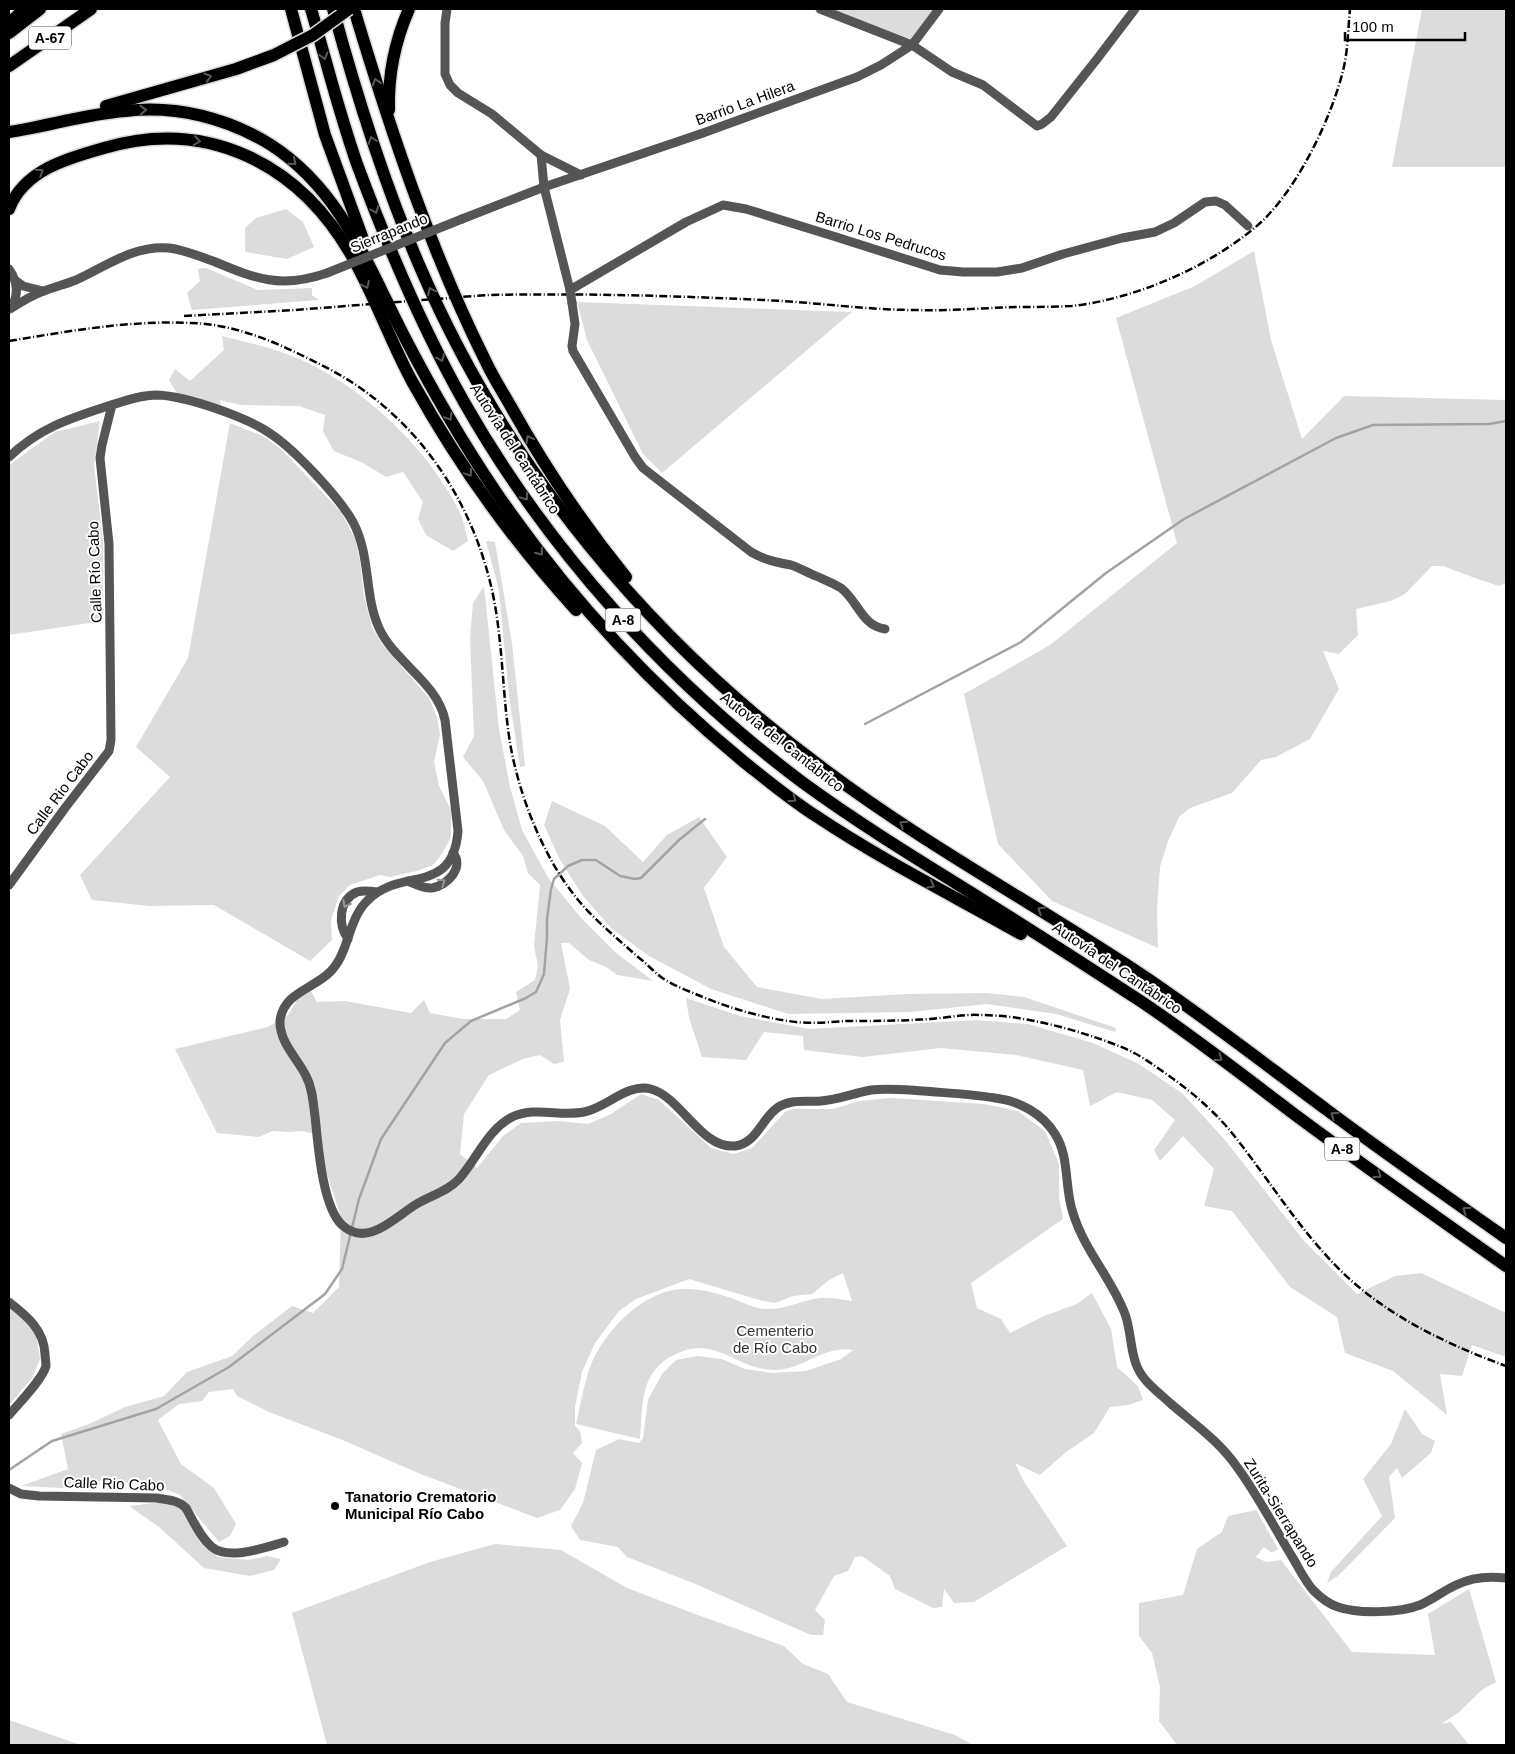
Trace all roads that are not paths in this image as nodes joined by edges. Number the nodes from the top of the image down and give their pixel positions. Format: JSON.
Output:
{"nodes":[{"id":1,"x":25,"y":9,"type":"edge"},
{"id":2,"x":40,"y":9,"type":"edge"},
{"id":3,"x":91,"y":9,"type":"edge"},
{"id":4,"x":291,"y":9,"type":"edge"},
{"id":5,"x":311,"y":9,"type":"edge"},
{"id":6,"x":333,"y":9,"type":"edge"},
{"id":7,"x":349,"y":9,"type":"edge"},
{"id":8,"x":354,"y":9,"type":"edge"},
{"id":9,"x":409,"y":9,"type":"edge"},
{"id":10,"x":447,"y":9,"type":"edge"},
{"id":11,"x":820,"y":9,"type":"edge"},
{"id":12,"x":939,"y":9,"type":"edge"},
{"id":13,"x":1134,"y":9,"type":"edge"},
{"id":14,"x":9,"y":23,"type":"edge"},
{"id":15,"x":9,"y":33,"type":"edge"},
{"id":16,"x":912,"y":45,"type":"junction"},
{"id":17,"x":9,"y":66,"type":"edge"},
{"id":18,"x":9,"y":131,"type":"edge"},
{"id":19,"x":399,"y":151,"type":"junction"},
{"id":20,"x":541,"y":155,"type":"junction"},
{"id":21,"x":581,"y":175,"type":"junction"},
{"id":22,"x":544,"y":188,"type":"junction"},
{"id":23,"x":9,"y":208,"type":"edge"},
{"id":24,"x":462,"y":218,"type":"joint"},
{"id":25,"x":1248,"y":226,"type":"dead end"},
{"id":26,"x":9,"y":269,"type":"edge"},
{"id":27,"x":16,"y":281,"type":"junction"},
{"id":28,"x":570,"y":290,"type":"junction"},
{"id":29,"x":43,"y":291,"type":"junction"},
{"id":30,"x":386,"y":297,"type":"junction"},
{"id":31,"x":9,"y":309,"type":"edge"},
{"id":32,"x":112,"y":405,"type":"junction"},
{"id":33,"x":9,"y":457,"type":"edge"},
{"id":34,"x":885,"y":630,"type":"dead end"},
{"id":35,"x":773,"y":730,"type":"junction"},
{"id":36,"x":111,"y":740,"type":"joint"},
{"id":37,"x":774,"y":786,"type":"junction"},
{"id":38,"x":9,"y":885,"type":"edge"},
{"id":39,"x":377,"y":892,"type":"junction"},
{"id":40,"x":348,"y":939,"type":"junction"},
{"id":41,"x":1180,"y":1029,"type":"junction"},
{"id":42,"x":1506,"y":1238,"type":"edge"},
{"id":43,"x":1506,"y":1266,"type":"edge"},
{"id":44,"x":9,"y":1302,"type":"edge"},
{"id":45,"x":9,"y":1415,"type":"edge"},
{"id":46,"x":9,"y":1488,"type":"edge"},
{"id":47,"x":284,"y":1542,"type":"dead end"},
{"id":48,"x":1506,"y":1578,"type":"edge"}],
"edges":[{"from":1,"to":14,"type":"highway"},
{"from":2,"to":15,"type":"highway","number":"A-67"},
{"from":3,"to":17,"type":"highway","number":"A-67"},
{"from":4,"to":30,"type":"highway"},
{"from":5,"to":41,"type":"highway","name":"Autovía del Cantábrico","number":"A-8","one_way":true},
{"from":35,"to":6,"type":"highway","name":"Autovía del Cantábrico","number":"A-8","one_way":true},
{"from":18,"to":7,"type":"highway","one_way":true,"bridge":true},
{"from":19,"to":8,"type":"highway","one_way":true},
{"from":9,"to":19,"type":"highway"},
{"from":10,"to":20,"type":"street"},
{"from":11,"to":16,"type":"street"},
{"from":12,"to":16,"type":"street","name":"Barrio La Hilera"},
{"from":13,"to":16,"type":"street"},
{"from":16,"to":21,"type":"street","name":"Barrio La Hilera"},
{"from":18,"to":30,"type":"highway","one_way":true},
{"from":35,"to":19,"type":"highway","one_way":true},
{"from":20,"to":21,"type":"street"},
{"from":20,"to":22,"type":"street"},
{"from":21,"to":22,"type":"street","name":"Barrio La Hilera"},
{"from":22,"to":24,"type":"street","name":"Barrio La Hilera"},
{"from":22,"to":28,"type":"street"},
{"from":23,"to":37,"type":"highway","one_way":true},
{"from":24,"to":29,"type":"street","name":"Sierrapando","bridge":true},
{"from":25,"to":28,"type":"street","name":"Barrio Los Pedrucos"},
{"from":26,"to":27,"type":"street"},
{"from":27,"to":29,"type":"street"},
{"from":27,"to":31,"type":"street"},
{"from":28,"to":34,"type":"street","bridge":true},
{"from":29,"to":31,"type":"street","name":"Sierrapando"},
{"from":30,"to":37,"type":"highway","one_way":true},
{"from":32,"to":33,"type":"street"},
{"from":32,"to":36,"type":"street","name":"Calle Río Cabo"},
{"from":32,"to":39,"type":"street","name":"Zurita-Sierrapando"},
{"from":42,"to":35,"type":"highway","name":"Autovía del Cantábrico","number":"A-8","one_way":true},
{"from":36,"to":38,"type":"street","name":"Calle Rio Cabo"},
{"from":37,"to":41,"type":"highway","one_way":true},
{"from":39,"to":40,"type":"street","name":"Zurita-Sierrapando"},
{"from":39,"to":40,"type":"street","one_way":true},
{"from":40,"to":48,"type":"street","name":"Zurita-Sierrapando"},
{"from":41,"to":43,"type":"highway","name":"Autovía del Cantábrico","number":"A-8","one_way":true},
{"from":44,"to":45,"type":"street"},
{"from":46,"to":47,"type":"street","name":"Calle Rio Cabo"}]}
